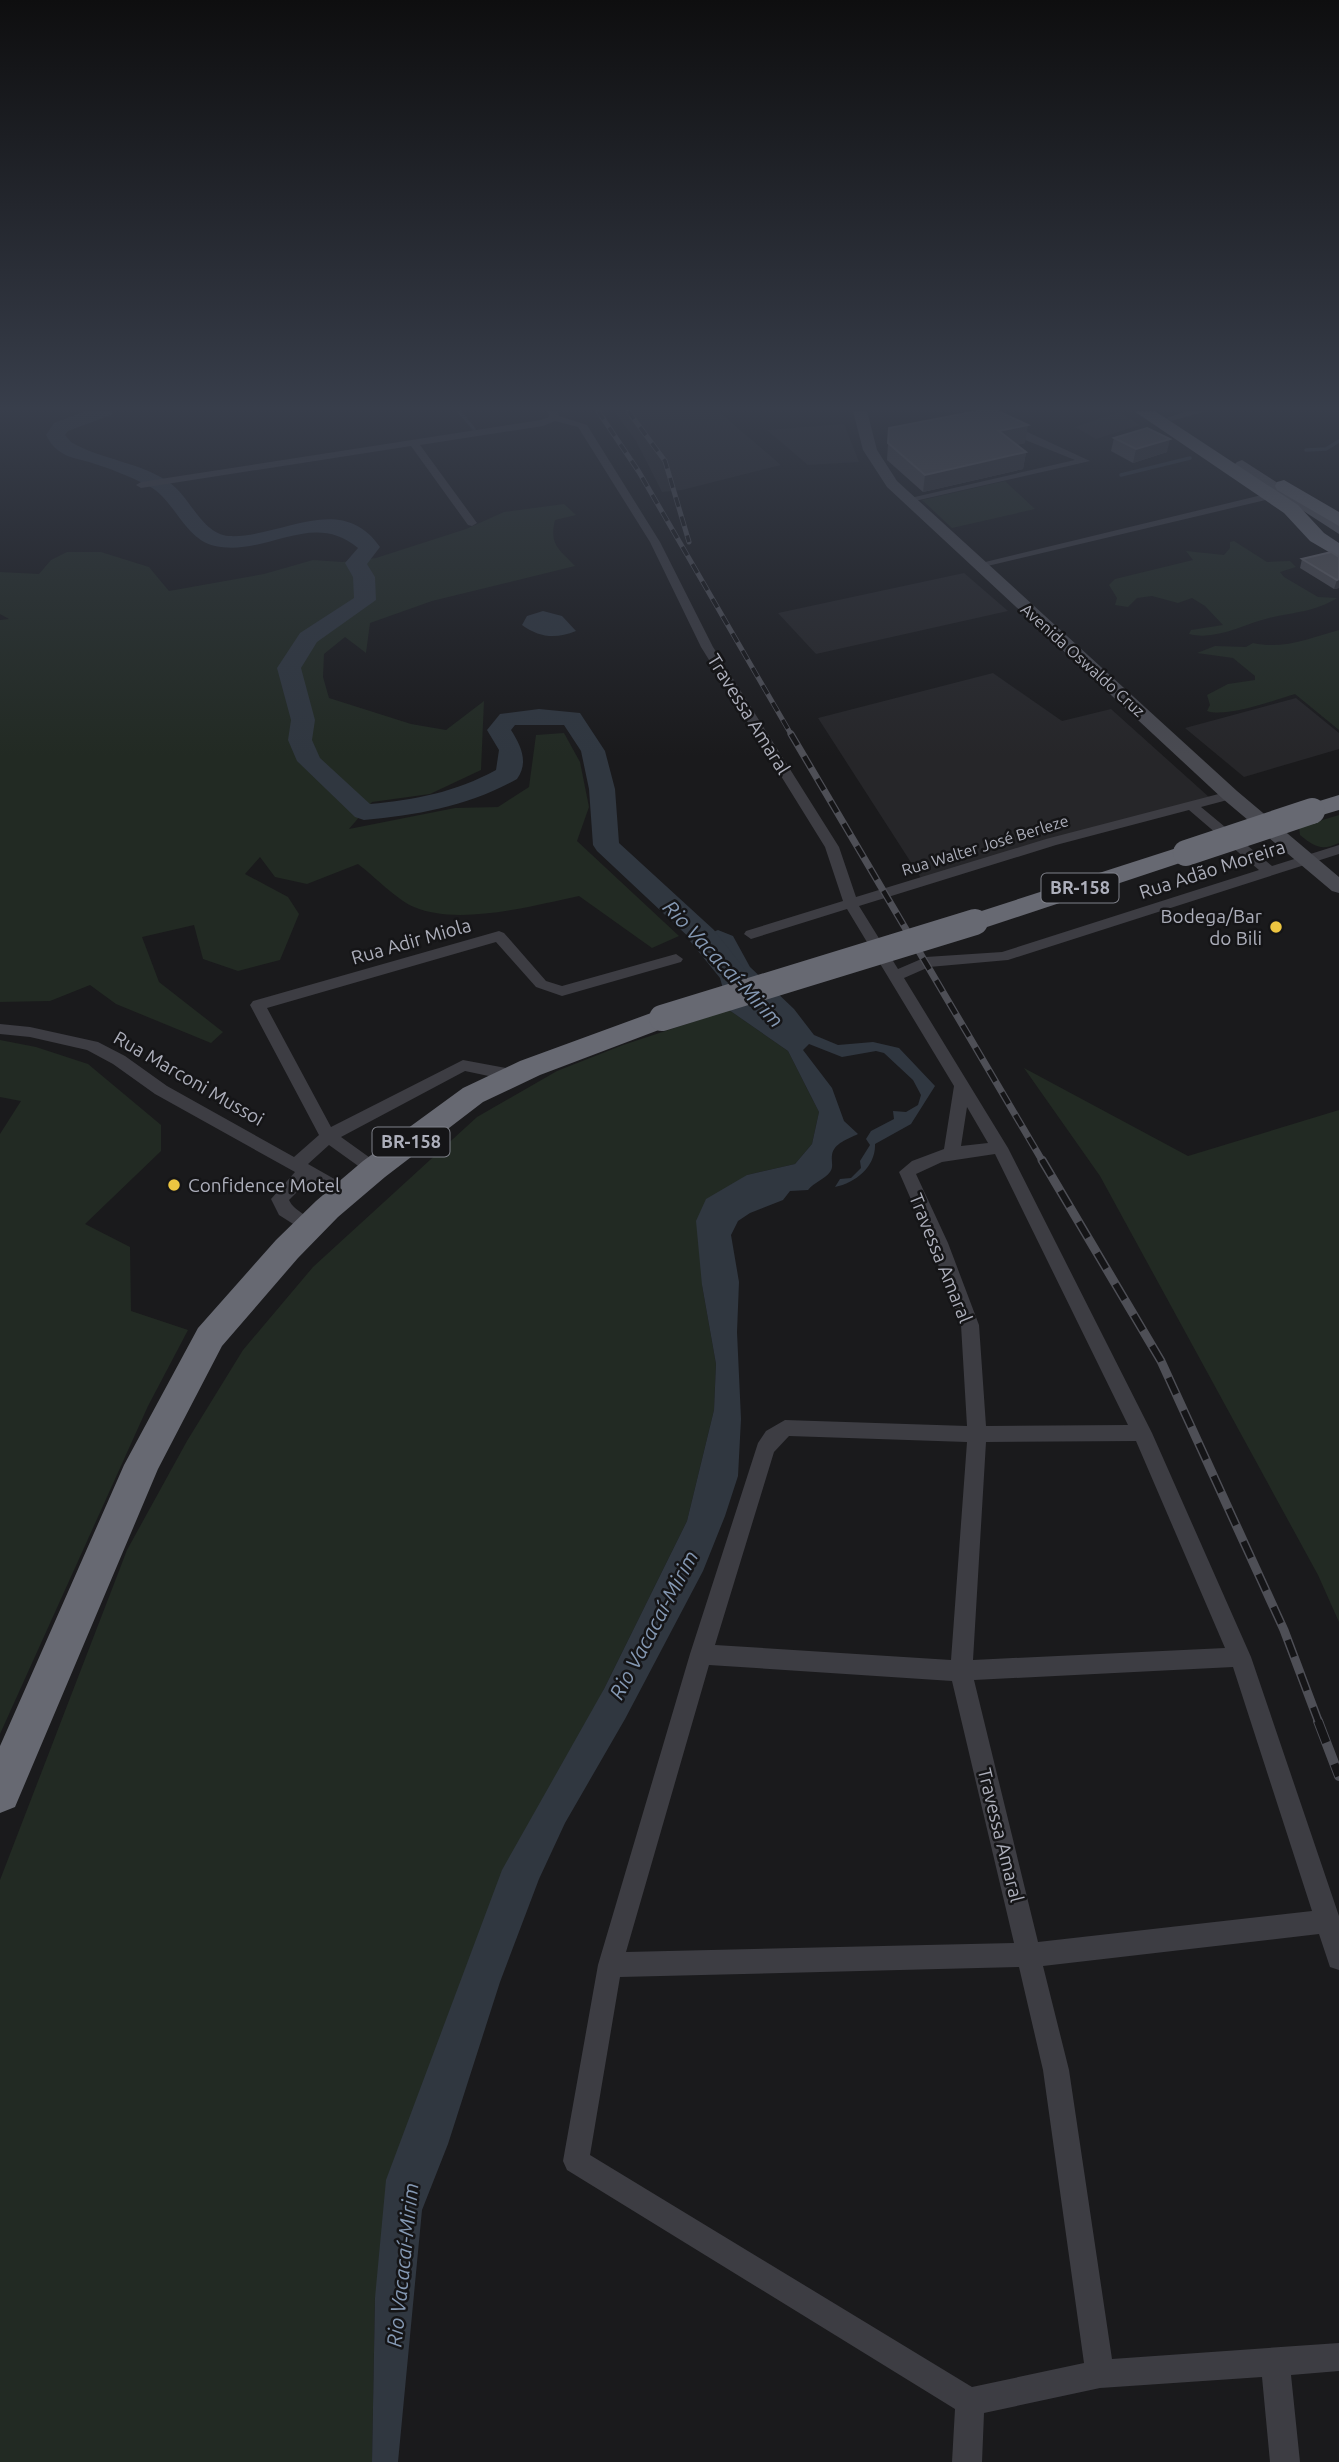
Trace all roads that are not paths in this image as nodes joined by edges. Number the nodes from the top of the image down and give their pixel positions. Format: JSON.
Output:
{"nodes":[{"id":1,"x":645,"y":526,"type":"edge"},
{"id":2,"x":937,"y":526,"type":"edge"},
{"id":3,"x":1144,"y":526,"type":"edge"},
{"id":4,"x":1306,"y":526,"type":"edge"},
{"id":5,"x":1315,"y":526,"type":"edge"},
{"id":6,"x":1339,"y":542,"type":"edge"},
{"id":7,"x":1339,"y":552,"type":"edge"},
{"id":8,"x":979,"y":565,"type":"junction"},
{"id":9,"x":1230,"y":794,"type":"junction"},
{"id":10,"x":1339,"y":802,"type":"edge"},
{"id":11,"x":1191,"y":805,"type":"junction"},
{"id":12,"x":1339,"y":849,"type":"edge"},
{"id":13,"x":1307,"y":859,"type":"junction"},
{"id":14,"x":1269,"y":871,"type":"junction"},
{"id":15,"x":1339,"y":887,"type":"edge"},
{"id":16,"x":851,"y":904,"type":"junction"},
{"id":17,"x":751,"y":934,"type":"dead end"},
{"id":18,"x":676,"y":959,"type":"dead end"},
{"id":19,"x":895,"y":976,"type":"junction"},
{"id":20,"x":0,"y":1029,"type":"edge"},
{"id":21,"x":512,"y":1075,"type":"junction"},
{"id":22,"x":962,"y":1086,"type":"junction"},
{"id":23,"x":328,"y":1136,"type":"junction"},
{"id":24,"x":1000,"y":1148,"type":"junction"},
{"id":25,"x":952,"y":1152,"type":"junction"},
{"id":26,"x":302,"y":1167,"type":"junction"},
{"id":27,"x":374,"y":1169,"type":"junction"},
{"id":28,"x":346,"y":1193,"type":"junction"},
{"id":29,"x":309,"y":1227,"type":"junction"},
{"id":30,"x":1142,"y":1433,"type":"junction"},
{"id":31,"x":977,"y":1434,"type":"junction"},
{"id":32,"x":701,"y":1654,"type":"junction"},
{"id":33,"x":1240,"y":1657,"type":"junction"},
{"id":34,"x":961,"y":1671,"type":"junction"},
{"id":35,"x":0,"y":1793,"type":"edge"},
{"id":36,"x":1329,"y":1921,"type":"junction"},
{"id":37,"x":1030,"y":1955,"type":"junction"},
{"id":38,"x":1339,"y":1958,"type":"edge"},
{"id":39,"x":610,"y":1965,"type":"junction"},
{"id":40,"x":1339,"y":2357,"type":"edge"},
{"id":41,"x":1275,"y":2361,"type":"junction"},
{"id":42,"x":1100,"y":2374,"type":"junction"},
{"id":43,"x":970,"y":2402,"type":"junction"},
{"id":44,"x":967,"y":2462,"type":"edge"},
{"id":45,"x":1285,"y":2462,"type":"edge"}],
"edges":[{"from":1,"to":16,"type":"street","name":"Travessa Amaral"},
{"from":2,"to":8,"type":"street","name":"Avenida Oswaldo Cruz"},
{"from":3,"to":8,"type":"street"},
{"from":4,"to":7,"type":"highway"},
{"from":5,"to":6,"type":"main road"},
{"from":8,"to":9,"type":"street","name":"Avenida Oswaldo Cruz"},
{"from":9,"to":11,"type":"street","name":"Rua Walter José Berleze"},
{"from":9,"to":13,"type":"street","name":"Avenida Oswaldo Cruz"},
{"from":10,"to":21,"type":"highway","number":"BR-158","bridge":true},
{"from":11,"to":14,"type":"street"},
{"from":11,"to":16,"type":"street","name":"Rua Walter José Berleze"},
{"from":12,"to":13,"type":"street","name":"Rua Adão Moreira"},
{"from":13,"to":14,"type":"street","name":"Rua Adão Moreira"},
{"from":13,"to":15,"type":"street","name":"Avenida Oswaldo Cruz"},
{"from":14,"to":19,"type":"street","name":"Rua Adão Moreira"},
{"from":16,"to":17,"type":"street","name":"Rua Walter José Berleze"},
{"from":16,"to":19,"type":"street","name":"Travessa Amaral"},
{"from":18,"to":23,"type":"street","name":"Rua Adir Miola"},
{"from":19,"to":22,"type":"street","name":"Travessa Amaral"},
{"from":20,"to":26,"type":"street","name":"Rua Marconi Mussoi"},
{"from":21,"to":23,"type":"street"},
{"from":21,"to":27,"type":"highway","number":"BR-158"},
{"from":22,"to":24,"type":"street","name":"Travessa Amaral"},
{"from":22,"to":25,"type":"street"},
{"from":23,"to":26,"type":"street"},
{"from":23,"to":27,"type":"street"},
{"from":24,"to":25,"type":"street","name":"Travessa Amaral"},
{"from":24,"to":30,"type":"street"},
{"from":25,"to":31,"type":"street","name":"Travessa Amaral"},
{"from":26,"to":28,"type":"street","name":"Rua Marconi Mussoi"},
{"from":26,"to":29,"type":"street"},
{"from":27,"to":28,"type":"highway","number":"BR-158"},
{"from":28,"to":29,"type":"highway","number":"BR-158"},
{"from":29,"to":35,"type":"highway","number":"BR-158"},
{"from":30,"to":31,"type":"street"},
{"from":30,"to":33,"type":"street"},
{"from":31,"to":32,"type":"street"},
{"from":31,"to":34,"type":"street","name":"Travessa Amaral"},
{"from":32,"to":34,"type":"street"},
{"from":32,"to":39,"type":"street"},
{"from":33,"to":34,"type":"street"},
{"from":33,"to":36,"type":"street"},
{"from":34,"to":37,"type":"street","name":"Travessa Amaral"},
{"from":36,"to":37,"type":"street"},
{"from":36,"to":38,"type":"street"},
{"from":37,"to":39,"type":"street"},
{"from":37,"to":42,"type":"street","name":"Travessa Amaral"},
{"from":39,"to":43,"type":"street"},
{"from":40,"to":41,"type":"street"},
{"from":41,"to":42,"type":"street"},
{"from":41,"to":45,"type":"street"},
{"from":42,"to":43,"type":"street"},
{"from":43,"to":44,"type":"street"}]}
